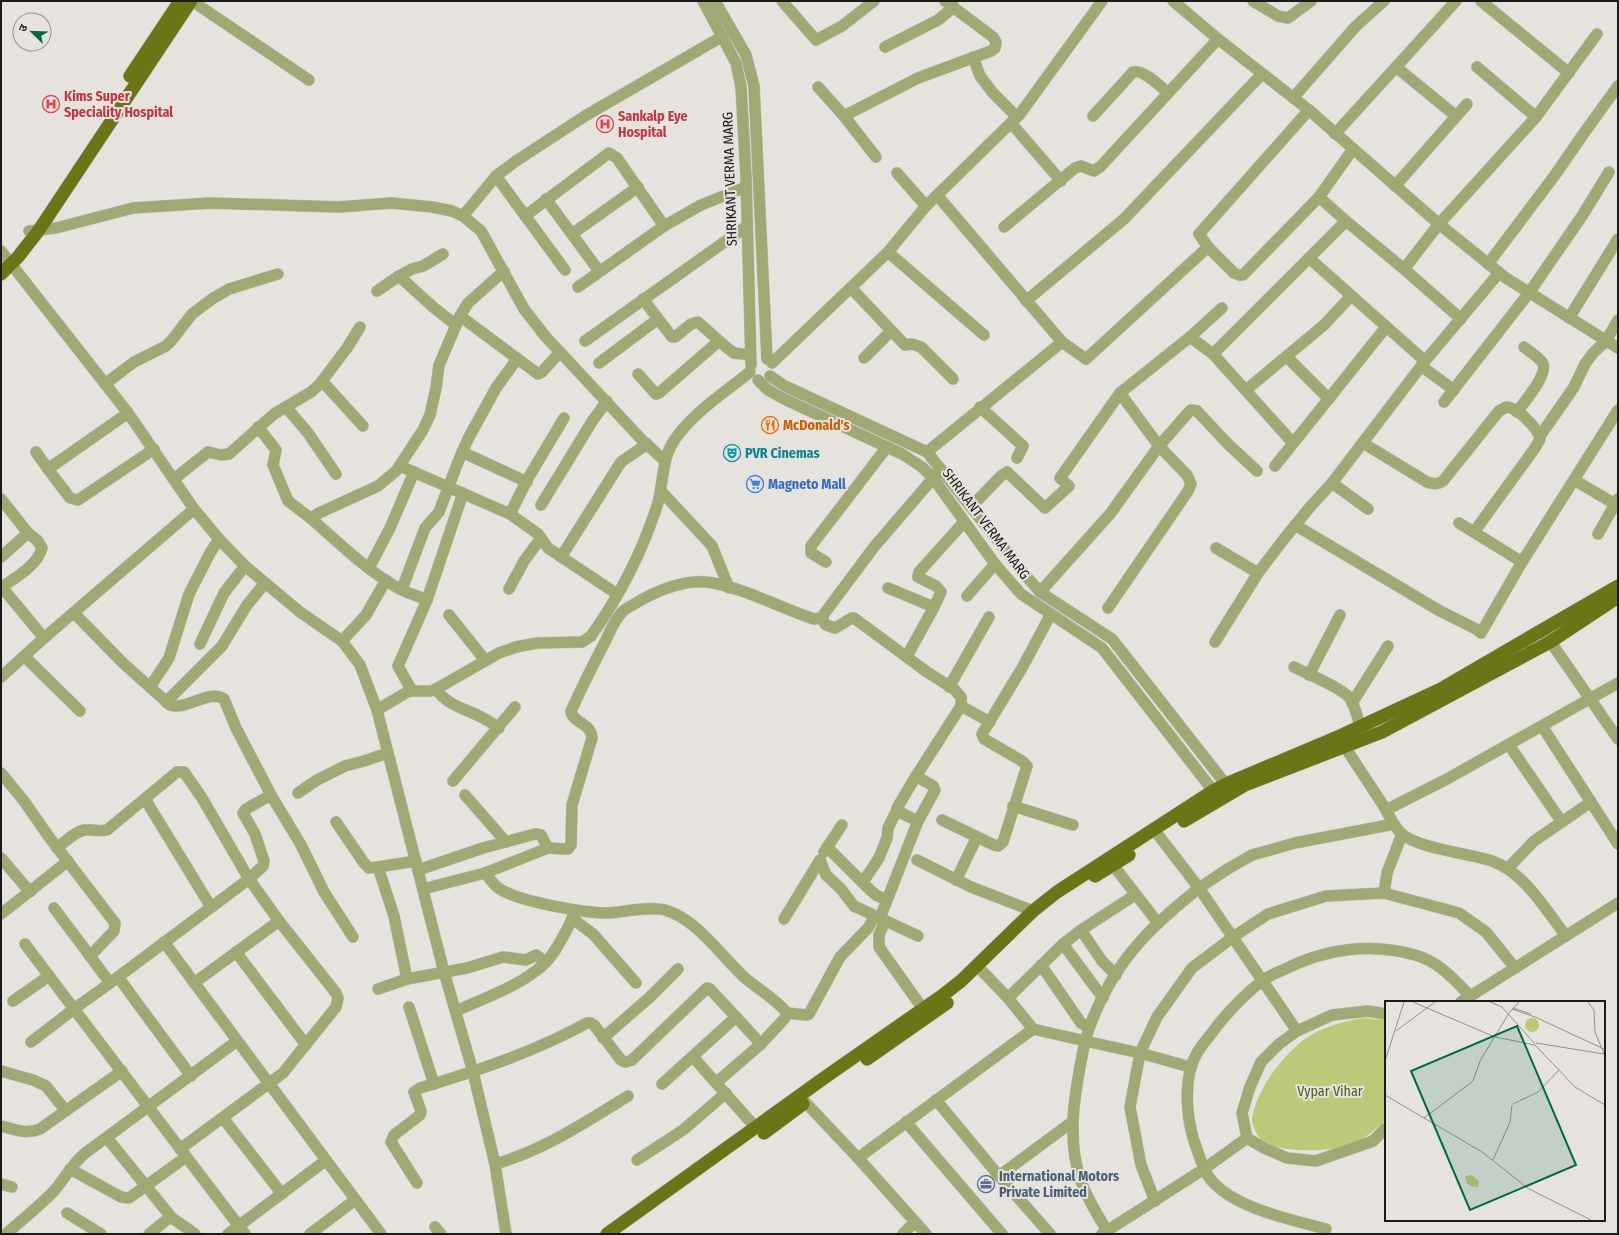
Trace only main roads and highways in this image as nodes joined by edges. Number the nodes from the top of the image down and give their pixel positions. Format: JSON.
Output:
{"nodes":[{"id":1,"x":180,"y":1,"type":"edge"},
{"id":2,"x":191,"y":1,"type":"edge"},
{"id":3,"x":34,"y":230,"type":"junction"},
{"id":4,"x":4,"y":262,"type":"edge"},
{"id":5,"x":1618,"y":586,"type":"edge"},
{"id":6,"x":1618,"y":598,"type":"edge"},
{"id":7,"x":1547,"y":636,"type":"junction"},
{"id":8,"x":1229,"y":788,"type":"junction"},
{"id":9,"x":1217,"y":795,"type":"junction"},
{"id":10,"x":607,"y":1234,"type":"edge"},
{"id":11,"x":621,"y":1234,"type":"edge"}],
"edges":[{"from":1,"to":3,"type":"main road"},
{"from":2,"to":3,"type":"main road"},
{"from":3,"to":4,"type":"main road"},
{"from":5,"to":7,"type":"main road"},
{"from":6,"to":7,"type":"main road"},
{"from":7,"to":8,"type":"main road"},
{"from":7,"to":8,"type":"main road"},
{"from":8,"to":9,"type":"main road"},
{"from":9,"to":10,"type":"main road"},
{"from":9,"to":11,"type":"main road"}]}
